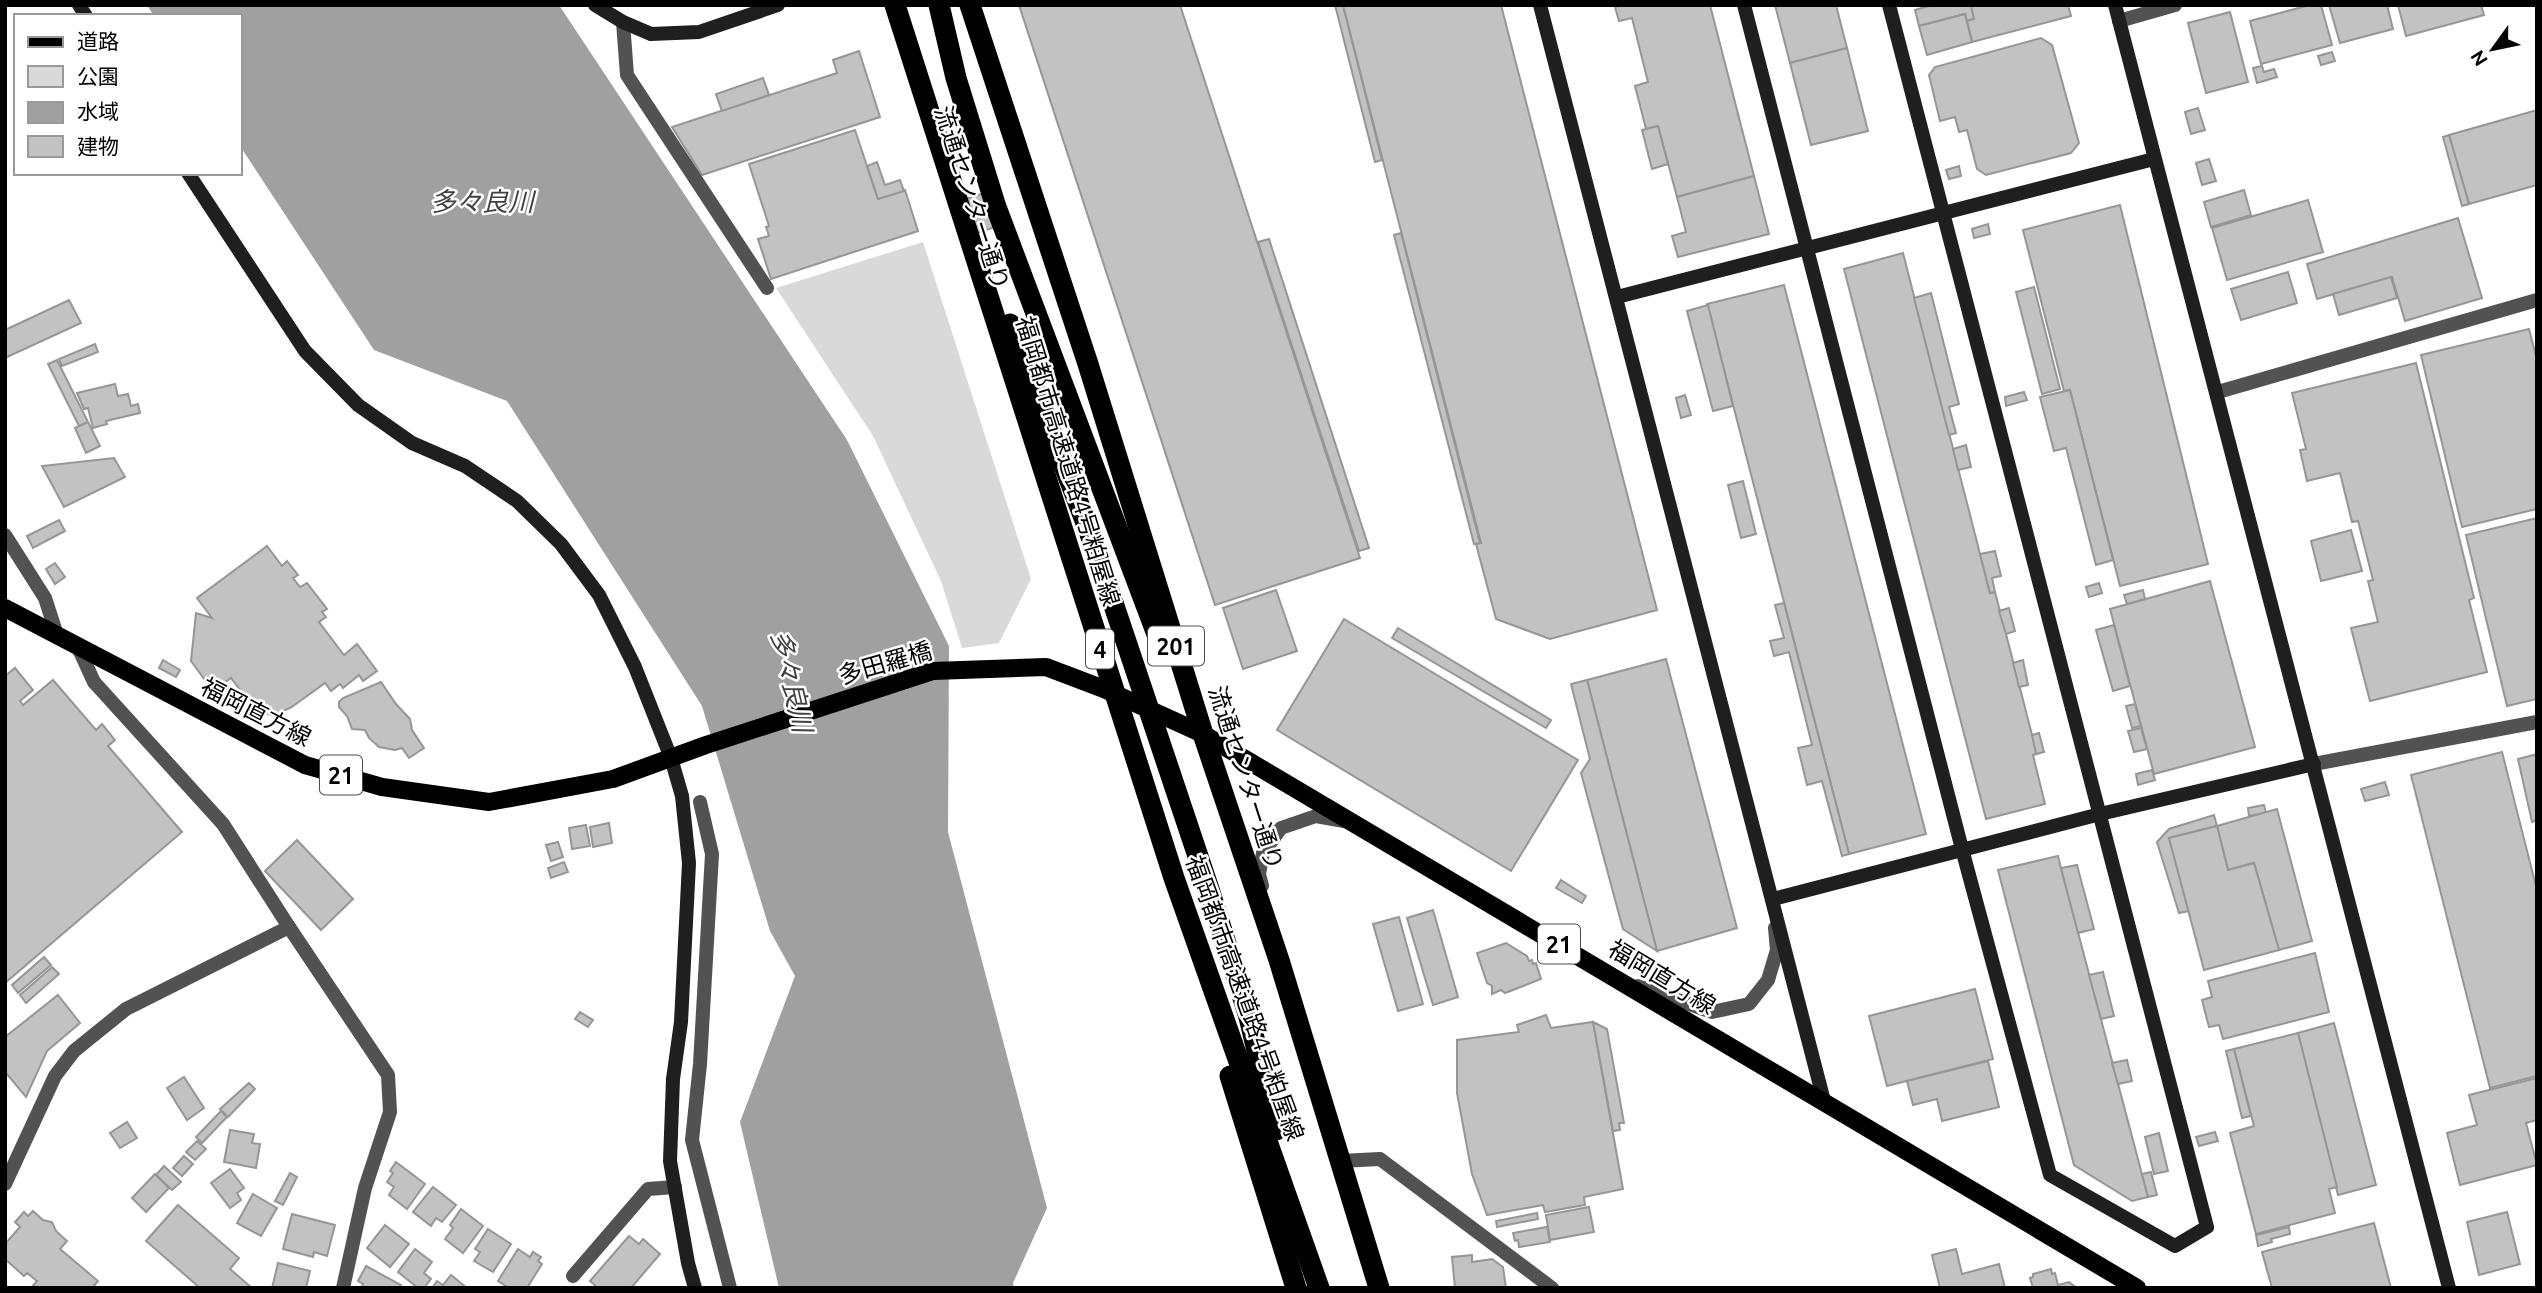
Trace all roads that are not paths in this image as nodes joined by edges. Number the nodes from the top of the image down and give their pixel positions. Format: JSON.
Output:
{"nodes":[{"id":1,"x":595,"y":5,"type":"edge"},
{"id":2,"x":778,"y":5,"type":"edge"},
{"id":3,"x":881,"y":5,"type":"edge"},
{"id":4,"x":895,"y":5,"type":"edge"},
{"id":5,"x":939,"y":5,"type":"edge"},
{"id":6,"x":972,"y":5,"type":"edge"},
{"id":7,"x":1540,"y":5,"type":"edge"},
{"id":8,"x":1745,"y":5,"type":"edge"},
{"id":9,"x":1889,"y":5,"type":"edge"},
{"id":10,"x":2115,"y":5,"type":"edge"},
{"id":11,"x":2175,"y":5,"type":"edge"},
{"id":12,"x":2119,"y":21,"type":"junction"},
{"id":13,"x":623,"y":22,"type":"junction"},
{"id":14,"x":891,"y":37,"type":"junction"},
{"id":15,"x":2154,"y":159,"type":"junction"},
{"id":16,"x":189,"y":175,"type":"edge"},
{"id":17,"x":1943,"y":214,"type":"junction"},
{"id":18,"x":1807,"y":248,"type":"junction"},
{"id":19,"x":767,"y":288,"type":"dead end"},
{"id":20,"x":1617,"y":297,"type":"junction"},
{"id":21,"x":2537,"y":300,"type":"edge"},
{"id":22,"x":2218,"y":392,"type":"junction"},
{"id":23,"x":5,"y":535,"type":"edge"},
{"id":24,"x":5,"y":608,"type":"edge"},
{"id":25,"x":58,"y":635,"type":"junction"},
{"id":26,"x":78,"y":645,"type":"junction"},
{"id":27,"x":957,"y":669,"type":"joint"},
{"id":28,"x":1104,"y":690,"type":"junction"},
{"id":29,"x":2537,"y":722,"type":"edge"},
{"id":30,"x":1203,"y":734,"type":"junction"},
{"id":31,"x":706,"y":745,"type":"joint"},
{"id":32,"x":671,"y":758,"type":"junction"},
{"id":33,"x":2314,"y":764,"type":"junction"},
{"id":34,"x":700,"y":802,"type":"dead end"},
{"id":35,"x":2100,"y":814,"type":"junction"},
{"id":36,"x":1356,"y":823,"type":"junction"},
{"id":37,"x":1244,"y":844,"type":"junction"},
{"id":38,"x":1962,"y":849,"type":"junction"},
{"id":39,"x":1773,"y":899,"type":"junction"},
{"id":40,"x":289,"y":927,"type":"junction"},
{"id":41,"x":1279,"y":960,"type":"junction"},
{"id":42,"x":1617,"y":979,"type":"junction"},
{"id":43,"x":1824,"y":1101,"type":"junction"},
{"id":44,"x":1340,"y":1161,"type":"junction"},
{"id":45,"x":5,"y":1184,"type":"edge"},
{"id":46,"x":675,"y":1186,"type":"junction"},
{"id":47,"x":1301,"y":1233,"type":"junction"},
{"id":48,"x":573,"y":1276,"type":"dead end"},
{"id":49,"x":343,"y":1288,"type":"edge"},
{"id":50,"x":695,"y":1288,"type":"edge"},
{"id":51,"x":730,"y":1288,"type":"edge"},
{"id":52,"x":1296,"y":1288,"type":"edge"},
{"id":53,"x":1320,"y":1288,"type":"edge"},
{"id":54,"x":1370,"y":1288,"type":"edge"},
{"id":55,"x":1379,"y":1288,"type":"edge"},
{"id":56,"x":1552,"y":1288,"type":"edge"},
{"id":57,"x":2137,"y":1288,"type":"edge"},
{"id":58,"x":2449,"y":1288,"type":"edge"}],
"edges":[{"from":1,"to":13,"type":"street"},
{"from":2,"to":13,"type":"street"},
{"from":3,"to":14,"type":"highway","name":"流通センター通り"},
{"from":4,"to":47,"type":"highway","name":"福岡都市高速道路4号粕屋線","number":"4"},
{"from":5,"to":37,"type":"highway"},
{"from":6,"to":30,"type":"highway","name":"流通センター通り","number":"201"},
{"from":6,"to":37,"type":"highway","name":"福岡都市高速道路4号粕屋線"},
{"from":7,"to":20,"type":"street"},
{"from":8,"to":18,"type":"street"},
{"from":9,"to":17,"type":"street"},
{"from":10,"to":12,"type":"street"},
{"from":11,"to":12,"type":"street"},
{"from":12,"to":15,"type":"street"},
{"from":13,"to":19,"type":"street"},
{"from":14,"to":28,"type":"highway","name":"流通センター通り"},
{"from":14,"to":47,"type":"highway"},
{"from":15,"to":17,"type":"street"},
{"from":15,"to":22,"type":"street"},
{"from":16,"to":32,"type":"street"},
{"from":17,"to":18,"type":"street"},
{"from":17,"to":35,"type":"street"},
{"from":18,"to":20,"type":"street"},
{"from":18,"to":38,"type":"street"},
{"from":20,"to":39,"type":"street"},
{"from":21,"to":22,"type":"street"},
{"from":22,"to":33,"type":"street"},
{"from":23,"to":25,"type":"street"},
{"from":24,"to":25,"type":"main road","name":"福岡直方線","number":"21"},
{"from":25,"to":26,"type":"main road","name":"福岡直方線","number":"21"},
{"from":26,"to":32,"type":"main road","name":"福岡直方線","number":"21"},
{"from":26,"to":40,"type":"street"},
{"from":27,"to":28,"type":"main road","name":"福岡直方線","number":"21"},
{"from":27,"to":31,"type":"main road","name":"多田羅橋","number":"21"},
{"from":28,"to":30,"type":"main road","name":"福岡直方線","number":"21"},
{"from":28,"to":52,"type":"highway","name":"流通センター通り"},
{"from":29,"to":33,"type":"street"},
{"from":30,"to":36,"type":"main road","name":"福岡直方線","number":"21"},
{"from":30,"to":41,"type":"highway","name":"流通センター通り","number":"201"},
{"from":31,"to":32,"type":"main road","name":"福岡直方線","number":"21"},
{"from":32,"to":46,"type":"street"},
{"from":33,"to":35,"type":"street"},
{"from":33,"to":58,"type":"street"},
{"from":34,"to":51,"type":"street"},
{"from":35,"to":38,"type":"street"},
{"from":35,"to":38,"type":"street"},
{"from":36,"to":41,"type":"street"},
{"from":36,"to":42,"type":"main road","name":"福岡直方線","number":"21"},
{"from":37,"to":54,"type":"highway","name":"福岡都市高速道路4号粕屋線"},
{"from":38,"to":39,"type":"street"},
{"from":39,"to":42,"type":"street"},
{"from":39,"to":43,"type":"street"},
{"from":40,"to":45,"type":"street"},
{"from":40,"to":49,"type":"street"},
{"from":41,"to":44,"type":"highway","name":"流通センター通り","number":"201"},
{"from":42,"to":43,"type":"main road","name":"福岡直方線","number":"21"},
{"from":43,"to":57,"type":"main road","name":"福岡直方線","number":"21"},
{"from":44,"to":55,"type":"highway","name":"流通センター通り","number":"201"},
{"from":44,"to":56,"type":"street"},
{"from":46,"to":48,"type":"street"},
{"from":46,"to":50,"type":"street"},
{"from":47,"to":53,"type":"highway","name":"福岡都市高速道路4号粕屋線","number":"4"}]}
